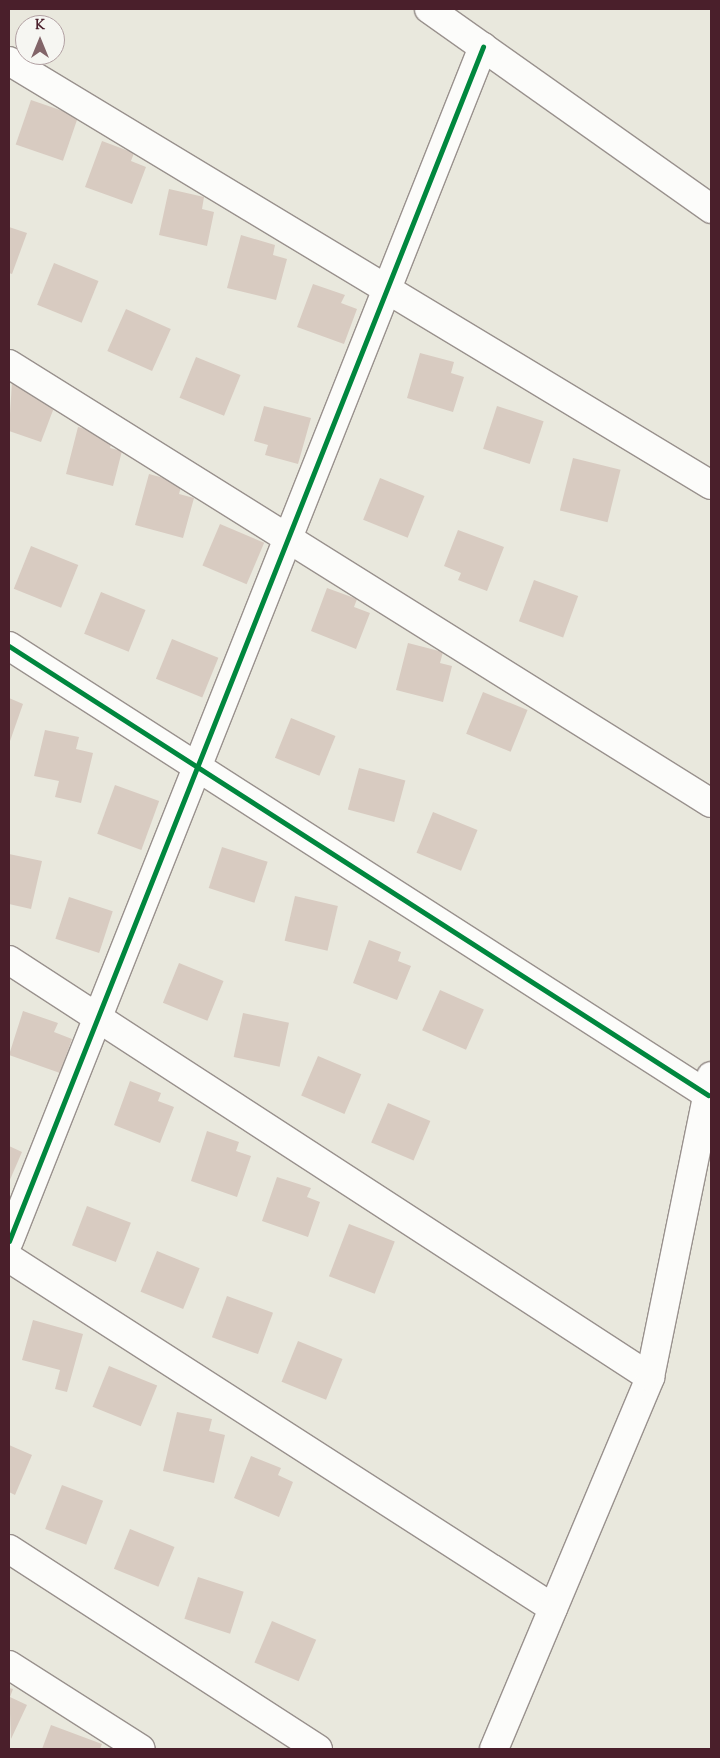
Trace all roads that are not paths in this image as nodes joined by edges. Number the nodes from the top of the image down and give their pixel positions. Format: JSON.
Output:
{"nodes":[{"id":1,"x":428,"y":9,"type":"edge"},
{"id":2,"x":483,"y":47,"type":"junction"},
{"id":3,"x":9,"y":61,"type":"edge"},
{"id":4,"x":711,"y":208,"type":"edge"},
{"id":5,"x":387,"y":289,"type":"junction"},
{"id":6,"x":9,"y":364,"type":"edge"},
{"id":7,"x":711,"y":485,"type":"edge"},
{"id":8,"x":288,"y":538,"type":"junction"},
{"id":9,"x":9,"y":646,"type":"edge"},
{"id":10,"x":197,"y":766,"type":"junction"},
{"id":11,"x":711,"y":803,"type":"edge"},
{"id":12,"x":9,"y":960,"type":"edge"},
{"id":13,"x":97,"y":1018,"type":"junction"},
{"id":14,"x":709,"y":1085,"type":"edge"},
{"id":15,"x":9,"y":1241,"type":"edge"},
{"id":16,"x":9,"y":1258,"type":"edge"},
{"id":17,"x":650,"y":1377,"type":"junction"},
{"id":18,"x":9,"y":1549,"type":"edge"},
{"id":19,"x":553,"y":1608,"type":"junction"},
{"id":20,"x":9,"y":1665,"type":"edge"},
{"id":21,"x":141,"y":1749,"type":"edge"},
{"id":22,"x":318,"y":1749,"type":"edge"},
{"id":23,"x":494,"y":1749,"type":"edge"}],
"edges":[{"from":1,"to":2,"type":"street"},
{"from":2,"to":4,"type":"street"},
{"from":2,"to":5,"type":"street"},
{"from":3,"to":5,"type":"street"},
{"from":5,"to":7,"type":"street"},
{"from":5,"to":8,"type":"street"},
{"from":6,"to":8,"type":"street"},
{"from":8,"to":10,"type":"street"},
{"from":8,"to":11,"type":"street"},
{"from":9,"to":10,"type":"street"},
{"from":10,"to":13,"type":"street"},
{"from":10,"to":14,"type":"street"},
{"from":12,"to":13,"type":"street"},
{"from":13,"to":15,"type":"street"},
{"from":13,"to":17,"type":"street"},
{"from":14,"to":17,"type":"street"},
{"from":16,"to":19,"type":"street"},
{"from":17,"to":19,"type":"street"},
{"from":18,"to":22,"type":"street"},
{"from":19,"to":23,"type":"street"},
{"from":20,"to":21,"type":"street"}]}
